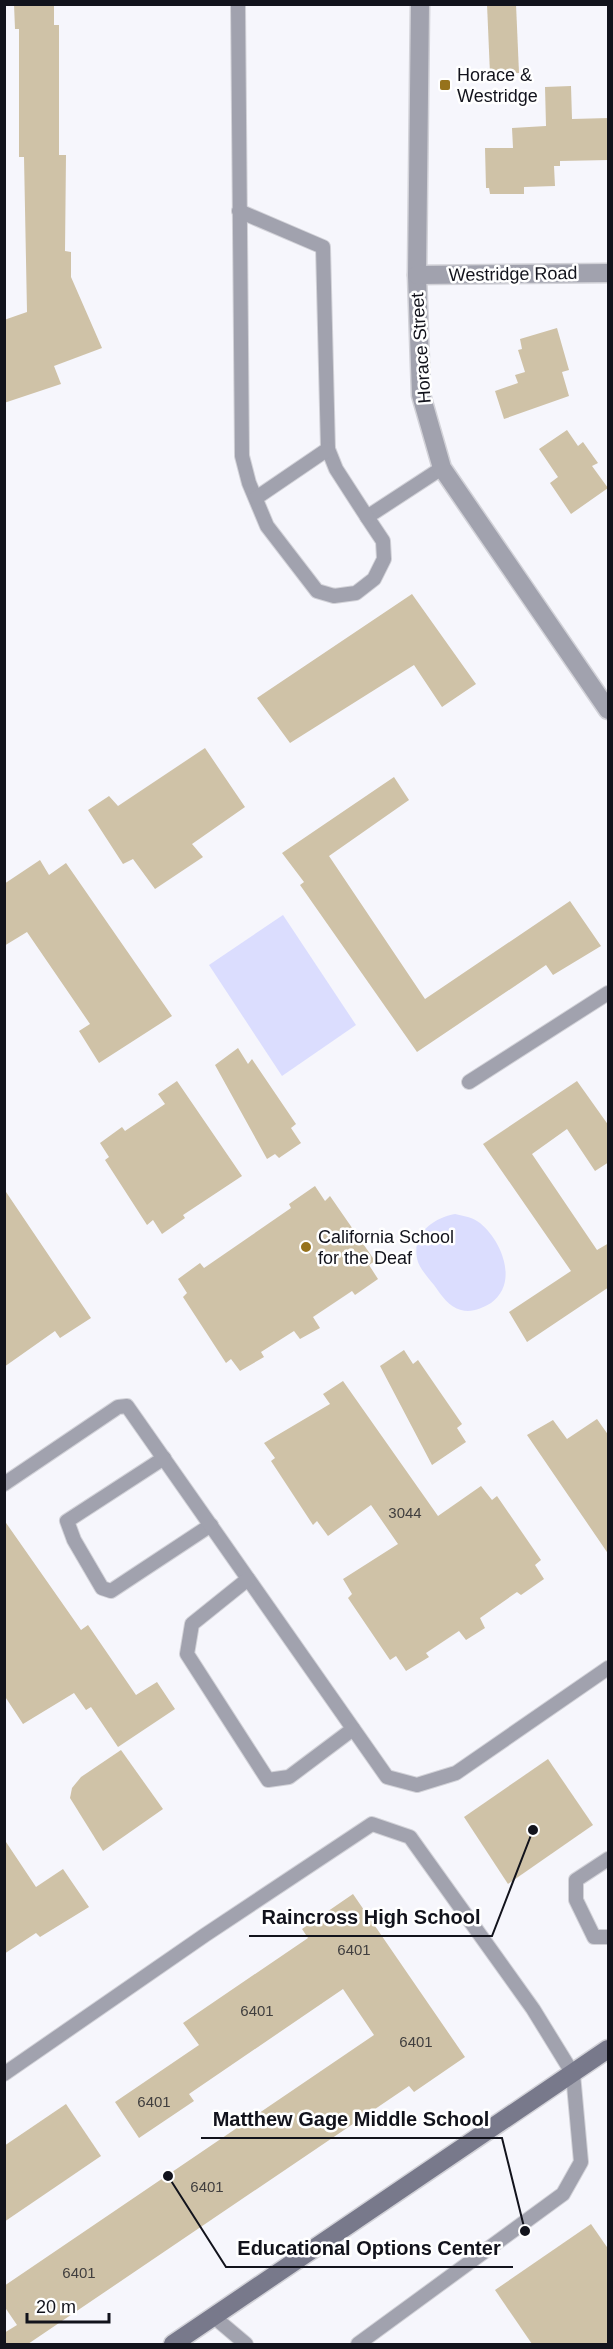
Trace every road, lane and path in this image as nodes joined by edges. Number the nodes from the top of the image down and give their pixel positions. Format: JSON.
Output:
{"nodes":[{"id":1,"x":238,"y":4,"type":"edge"},
{"id":2,"x":420,"y":4,"type":"edge"},
{"id":3,"x":239,"y":210,"type":"junction"},
{"id":4,"x":609,"y":273,"type":"edge"},
{"id":5,"x":417,"y":275,"type":"junction"},
{"id":6,"x":328,"y":449,"type":"junction"},
{"id":7,"x":442,"y":468,"type":"junction"},
{"id":8,"x":256,"y":498,"type":"junction"},
{"id":9,"x":367,"y":516,"type":"junction"},
{"id":10,"x":609,"y":710,"type":"edge"},
{"id":11,"x":609,"y":993,"type":"edge"},
{"id":12,"x":469,"y":1082,"type":"dead end"},
{"id":13,"x":164,"y":1458,"type":"junction"},
{"id":14,"x":4,"y":1484,"type":"edge"},
{"id":15,"x":211,"y":1525,"type":"junction"},
{"id":16,"x":248,"y":1579,"type":"junction"},
{"id":17,"x":609,"y":1668,"type":"edge"},
{"id":18,"x":353,"y":1729,"type":"junction"},
{"id":19,"x":609,"y":1859,"type":"edge"},
{"id":20,"x":609,"y":1937,"type":"edge"},
{"id":21,"x":609,"y":2049,"type":"edge"},
{"id":22,"x":4,"y":2074,"type":"edge"},
{"id":23,"x":573,"y":2074,"type":"junction"},
{"id":24,"x":214,"y":2317,"type":"junction"},
{"id":25,"x":173,"y":2344,"type":"edge"},
{"id":26,"x":246,"y":2344,"type":"edge"},
{"id":27,"x":358,"y":2344,"type":"edge"}],
"edges":[{"from":1,"to":3,"type":"lane"},
{"from":2,"to":5,"type":"street","name":"Horace Street"},
{"from":3,"to":6,"type":"lane"},
{"from":3,"to":8,"type":"lane"},
{"from":4,"to":5,"type":"street","name":"Westridge Road"},
{"from":5,"to":7,"type":"street","name":"Horace Street"},
{"from":6,"to":8,"type":"lane"},
{"from":6,"to":9,"type":"lane"},
{"from":7,"to":9,"type":"lane"},
{"from":7,"to":10,"type":"street","name":"Horace Street"},
{"from":8,"to":9,"type":"lane"},
{"from":11,"to":12,"type":"lane"},
{"from":13,"to":14,"type":"lane"},
{"from":13,"to":15,"type":"lane"},
{"from":13,"to":15,"type":"lane"},
{"from":15,"to":16,"type":"lane"},
{"from":16,"to":18,"type":"lane"},
{"from":16,"to":18,"type":"lane"},
{"from":17,"to":18,"type":"lane"},
{"from":19,"to":20,"type":"lane"},
{"from":21,"to":23,"type":"street"},
{"from":22,"to":23,"type":"lane"},
{"from":23,"to":24,"type":"street"},
{"from":23,"to":27,"type":"lane"},
{"from":24,"to":25,"type":"street"},
{"from":24,"to":26,"type":"lane"}]}
